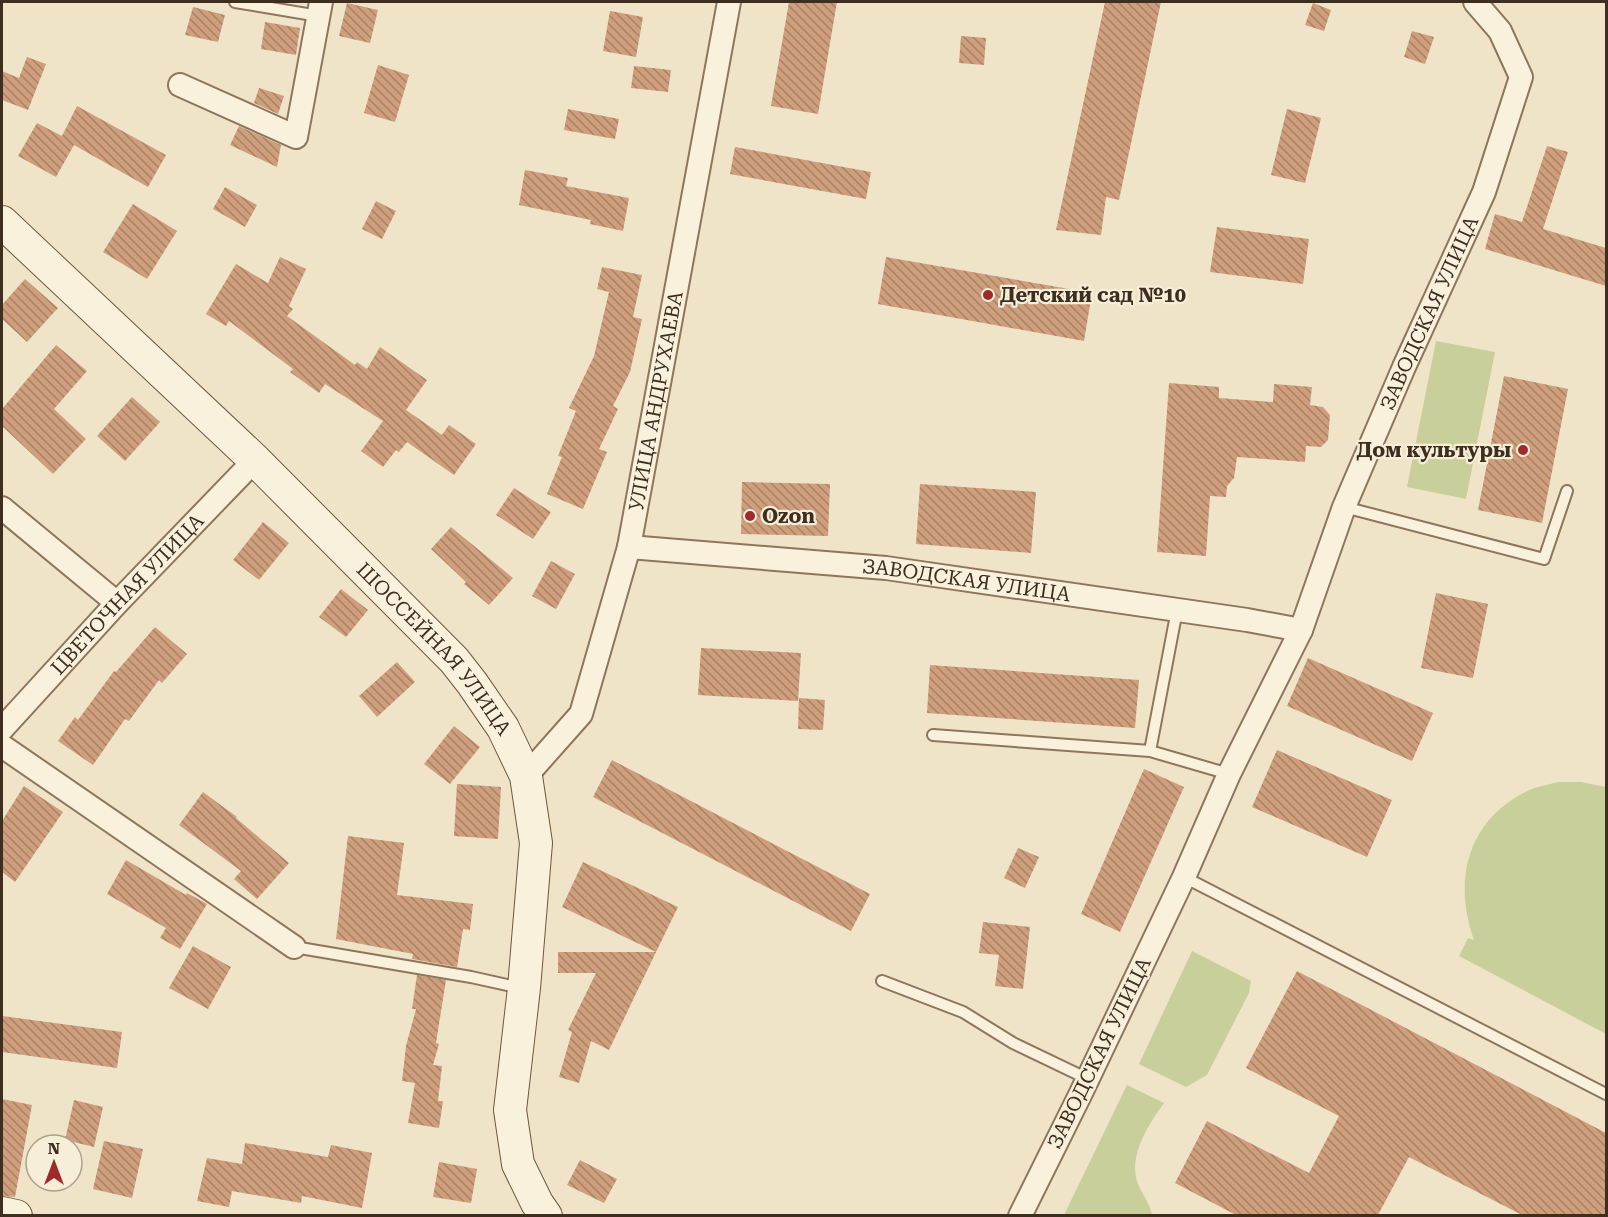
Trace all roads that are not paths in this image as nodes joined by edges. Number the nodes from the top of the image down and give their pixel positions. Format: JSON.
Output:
{"nodes":[{"id":1,"x":236,"y":2,"type":"edge"},
{"id":2,"x":729,"y":2,"type":"edge"},
{"id":3,"x":1476,"y":2,"type":"edge"},
{"id":4,"x":320,"y":9,"type":"edge"},
{"id":5,"x":180,"y":85,"type":"dead end"},
{"id":6,"x":2,"y":222,"type":"edge"},
{"id":7,"x":255,"y":460,"type":"junction"},
{"id":8,"x":1567,"y":491,"type":"dead end"},
{"id":9,"x":1344,"y":507,"type":"junction"},
{"id":10,"x":2,"y":508,"type":"edge"},
{"id":11,"x":629,"y":547,"type":"junction"},
{"id":12,"x":117,"y":603,"type":"junction"},
{"id":13,"x":1177,"y":610,"type":"junction"},
{"id":14,"x":1302,"y":630,"type":"junction"},
{"id":15,"x":2,"y":729,"type":"edge"},
{"id":16,"x":933,"y":735,"type":"dead end"},
{"id":17,"x":2,"y":746,"type":"edge"},
{"id":18,"x":1150,"y":751,"type":"junction"},
{"id":19,"x":1229,"y":774,"type":"junction"},
{"id":20,"x":526,"y":776,"type":"junction"},
{"id":21,"x":1184,"y":877,"type":"junction"},
{"id":22,"x":294,"y":947,"type":"joint"},
{"id":23,"x":882,"y":981,"type":"dead end"},
{"id":24,"x":524,"y":988,"type":"junction"},
{"id":25,"x":1088,"y":1079,"type":"junction"},
{"id":26,"x":1606,"y":1094,"type":"edge"},
{"id":27,"x":2,"y":1214,"type":"edge"},
{"id":28,"x":16,"y":1215,"type":"edge"},
{"id":29,"x":546,"y":1215,"type":"edge"},
{"id":30,"x":1020,"y":1215,"type":"edge"}],
"edges":[{"from":1,"to":4,"type":"lane"},
{"from":2,"to":11,"type":"street","name":"УЛИЦА АНДРУХАЕВА"},
{"from":3,"to":9,"type":"street","name":"ЗАВОДСКАЯ УЛИЦА"},
{"from":4,"to":5,"type":"street"},
{"from":6,"to":7,"type":"main road","name":"ШОССЕЙНАЯ УЛИЦА"},
{"from":7,"to":12,"type":"street","name":"ЦВЕТОЧНАЯ УЛИЦА"},
{"from":7,"to":20,"type":"main road","name":"ШОССЕЙНАЯ УЛИЦА"},
{"from":8,"to":9,"type":"lane"},
{"from":9,"to":14,"type":"street","name":"ЗАВОДСКАЯ УЛИЦА"},
{"from":10,"to":12,"type":"street"},
{"from":11,"to":13,"type":"street","name":"ЗАВОДСКАЯ УЛИЦА"},
{"from":11,"to":20,"type":"street","name":"УЛИЦА АНДРУХАЕВА"},
{"from":12,"to":15,"type":"street","name":"ЦВЕТОЧНАЯ УЛИЦА"},
{"from":13,"to":14,"type":"street","name":"ЗАВОДСКАЯ УЛИЦА"},
{"from":13,"to":18,"type":"lane"},
{"from":14,"to":19,"type":"street","name":"ЗАВОДСКАЯ УЛИЦА"},
{"from":16,"to":18,"type":"lane"},
{"from":17,"to":22,"type":"street"},
{"from":18,"to":19,"type":"lane"},
{"from":19,"to":21,"type":"street","name":"ЗАВОДСКАЯ УЛИЦА"},
{"from":20,"to":24,"type":"main road","name":"ШОССЕЙНАЯ УЛИЦА"},
{"from":21,"to":25,"type":"street","name":"ЗАВОДСКАЯ УЛИЦА"},
{"from":21,"to":26,"type":"lane"},
{"from":22,"to":24,"type":"lane"},
{"from":23,"to":25,"type":"lane"},
{"from":24,"to":29,"type":"main road","name":"ШОССЕЙНАЯ УЛИЦА"},
{"from":25,"to":30,"type":"street","name":"ЗАВОДСКАЯ УЛИЦА"},
{"from":27,"to":28,"type":"main road"}]}
